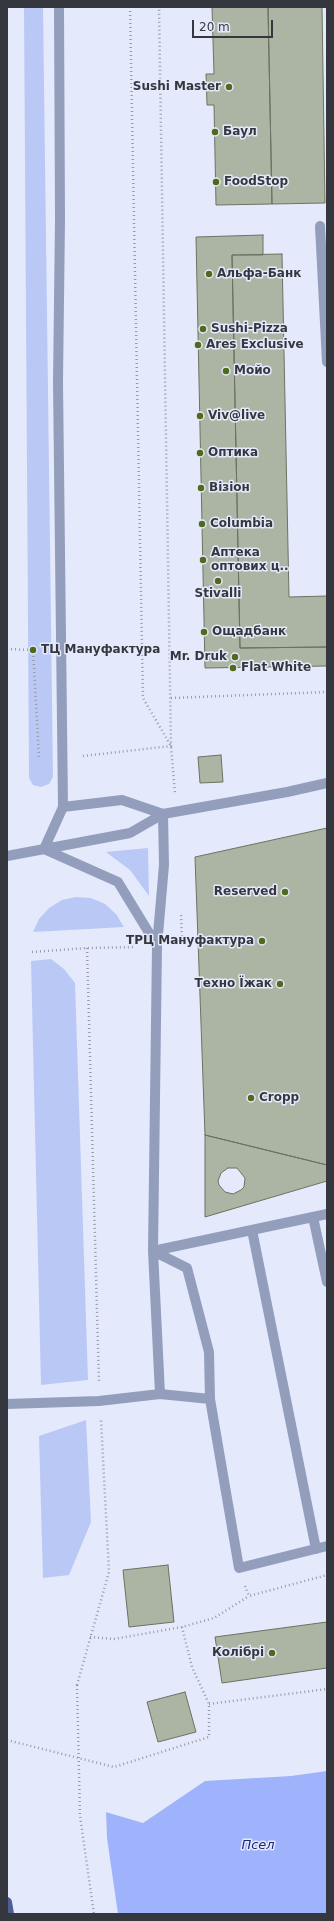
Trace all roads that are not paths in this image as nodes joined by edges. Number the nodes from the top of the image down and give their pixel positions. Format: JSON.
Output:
{"nodes":[{"id":1,"x":59,"y":7,"type":"edge"},
{"id":2,"x":320,"y":226,"type":"dead end"},
{"id":3,"x":327,"y":362,"type":"edge"},
{"id":4,"x":327,"y":783,"type":"edge"},
{"id":5,"x":63,"y":806,"type":"junction"},
{"id":6,"x":163,"y":814,"type":"junction"},
{"id":7,"x":44,"y":849,"type":"junction"},
{"id":8,"x":7,"y":856,"type":"edge"},
{"id":9,"x":158,"y":946,"type":"junction"},
{"id":10,"x":327,"y":1214,"type":"edge"},
{"id":11,"x":313,"y":1217,"type":"junction"},
{"id":12,"x":252,"y":1230,"type":"junction"},
{"id":13,"x":153,"y":1251,"type":"junction"},
{"id":14,"x":327,"y":1282,"type":"edge"},
{"id":15,"x":160,"y":1394,"type":"junction"},
{"id":16,"x":210,"y":1399,"type":"junction"},
{"id":17,"x":7,"y":1404,"type":"edge"},
{"id":18,"x":327,"y":1546,"type":"edge"},
{"id":19,"x":316,"y":1549,"type":"junction"},
{"id":20,"x":7,"y":1902,"type":"edge"},
{"id":21,"x":9,"y":1914,"type":"edge"}],
"edges":[{"from":1,"to":5,"type":"lane"},
{"from":2,"to":3,"type":"lane"},
{"from":4,"to":6,"type":"lane"},
{"from":5,"to":6,"type":"lane"},
{"from":5,"to":7,"type":"lane"},
{"from":6,"to":7,"type":"lane"},
{"from":6,"to":9,"type":"lane"},
{"from":7,"to":8,"type":"lane"},
{"from":7,"to":9,"type":"lane"},
{"from":9,"to":13,"type":"lane"},
{"from":10,"to":11,"type":"lane"},
{"from":11,"to":12,"type":"lane"},
{"from":11,"to":14,"type":"lane"},
{"from":12,"to":13,"type":"lane"},
{"from":12,"to":19,"type":"lane"},
{"from":13,"to":15,"type":"lane"},
{"from":13,"to":16,"type":"lane"},
{"from":15,"to":16,"type":"lane"},
{"from":15,"to":17,"type":"lane"},
{"from":16,"to":19,"type":"lane"},
{"from":18,"to":19,"type":"lane"},
{"from":20,"to":21,"type":"main road"}]}
